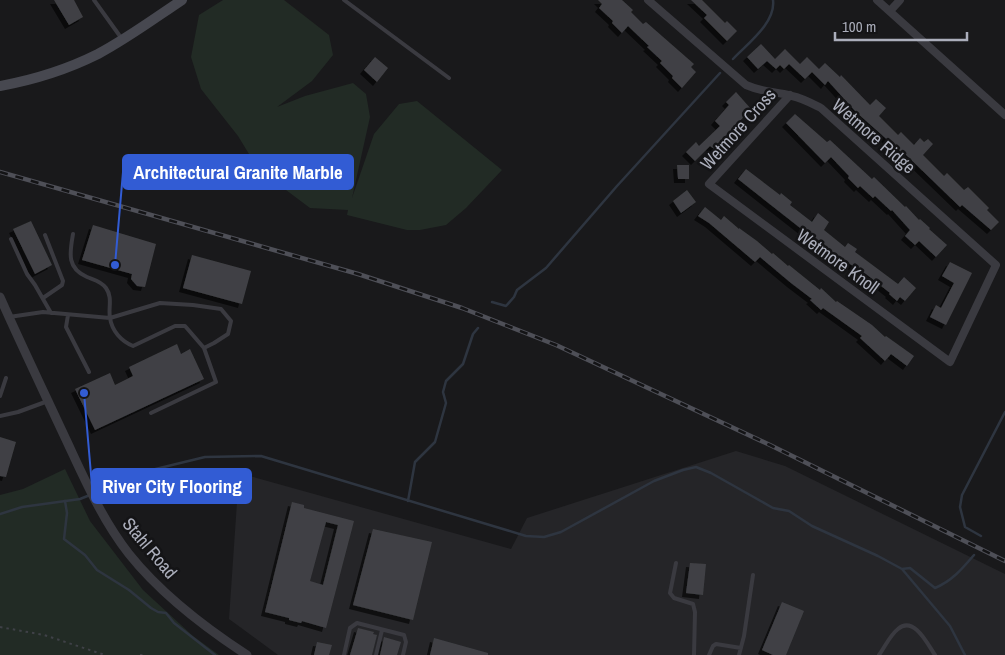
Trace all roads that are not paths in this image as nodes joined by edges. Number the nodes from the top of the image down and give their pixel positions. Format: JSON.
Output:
{"nodes":[{"id":1,"x":94,"y":0,"type":"edge"},
{"id":2,"x":182,"y":0,"type":"edge"},
{"id":3,"x":344,"y":0,"type":"edge"},
{"id":4,"x":348,"y":0,"type":"edge"},
{"id":5,"x":648,"y":0,"type":"edge"},
{"id":6,"x":877,"y":0,"type":"edge"},
{"id":7,"x":900,"y":0,"type":"edge"},
{"id":8,"x":352,"y":4,"type":"junction"},
{"id":9,"x":890,"y":11,"type":"junction"},
{"id":10,"x":122,"y":39,"type":"junction"},
{"id":11,"x":449,"y":78,"type":"dead end"},
{"id":12,"x":0,"y":86,"type":"edge"},
{"id":13,"x":790,"y":95,"type":"junction"},
{"id":14,"x":1005,"y":115,"type":"edge"},
{"id":15,"x":709,"y":184,"type":"joint"},
{"id":16,"x":74,"y":234,"type":"dead end"},
{"id":17,"x":44,"y":235,"type":"dead end"},
{"id":18,"x":11,"y":239,"type":"dead end"},
{"id":19,"x":0,"y":297,"type":"edge"},
{"id":20,"x":43,"y":298,"type":"junction"},
{"id":21,"x":51,"y":313,"type":"junction"},
{"id":22,"x":68,"y":315,"type":"junction"},
{"id":23,"x":9,"y":317,"type":"junction"},
{"id":24,"x":110,"y":318,"type":"junction"},
{"id":25,"x":204,"y":348,"type":"junction"},
{"id":26,"x":950,"y":362,"type":"joint"},
{"id":27,"x":88,"y":372,"type":"dead end"},
{"id":28,"x":6,"y":378,"type":"dead end"},
{"id":29,"x":0,"y":396,"type":"edge"},
{"id":30,"x":48,"y":400,"type":"junction"},
{"id":31,"x":152,"y":413,"type":"dead end"},
{"id":32,"x":0,"y":416,"type":"edge"},
{"id":33,"x":676,"y":563,"type":"dead end"},
{"id":34,"x":753,"y":575,"type":"dead end"},
{"id":35,"x":382,"y":630,"type":"junction"},
{"id":36,"x":741,"y":648,"type":"junction"},
{"id":37,"x":247,"y":655,"type":"edge"},
{"id":38,"x":344,"y":655,"type":"edge"},
{"id":39,"x":376,"y":655,"type":"edge"},
{"id":40,"x":403,"y":655,"type":"edge"},
{"id":41,"x":694,"y":655,"type":"edge"},
{"id":42,"x":709,"y":655,"type":"edge"},
{"id":43,"x":739,"y":655,"type":"edge"},
{"id":44,"x":879,"y":655,"type":"edge"},
{"id":45,"x":935,"y":655,"type":"edge"}],
"edges":[{"from":1,"to":10,"type":"lane"},
{"from":2,"to":10,"type":"main road"},
{"from":3,"to":8,"type":"lane"},
{"from":4,"to":8,"type":"lane"},
{"from":5,"to":13,"type":"street","name":"Wetmore Ridge"},
{"from":6,"to":9,"type":"street"},
{"from":7,"to":9,"type":"street"},
{"from":8,"to":11,"type":"lane"},
{"from":9,"to":14,"type":"street"},
{"from":10,"to":12,"type":"main road"},
{"from":13,"to":15,"type":"street","name":"Wetmore Cross"},
{"from":13,"to":26,"type":"street","name":"Wetmore Ridge"},
{"from":15,"to":26,"type":"street","name":"Wetmore Knoll"},
{"from":16,"to":24,"type":"lane"},
{"from":17,"to":20,"type":"lane"},
{"from":18,"to":20,"type":"lane"},
{"from":19,"to":23,"type":"street","name":"Stahl Road"},
{"from":20,"to":21,"type":"lane"},
{"from":21,"to":22,"type":"lane"},
{"from":21,"to":23,"type":"lane"},
{"from":22,"to":24,"type":"lane"},
{"from":22,"to":27,"type":"lane"},
{"from":23,"to":30,"type":"street","name":"Stahl Road"},
{"from":24,"to":25,"type":"lane"},
{"from":24,"to":25,"type":"lane"},
{"from":25,"to":31,"type":"lane"},
{"from":28,"to":29,"type":"lane"},
{"from":30,"to":32,"type":"lane"},
{"from":30,"to":37,"type":"street","name":"Stahl Road"},
{"from":33,"to":41,"type":"lane"},
{"from":34,"to":36,"type":"lane"},
{"from":35,"to":38,"type":"lane"},
{"from":35,"to":39,"type":"lane"},
{"from":35,"to":40,"type":"lane"},
{"from":36,"to":42,"type":"lane"},
{"from":36,"to":43,"type":"lane"},
{"from":44,"to":45,"type":"lane"}]}
